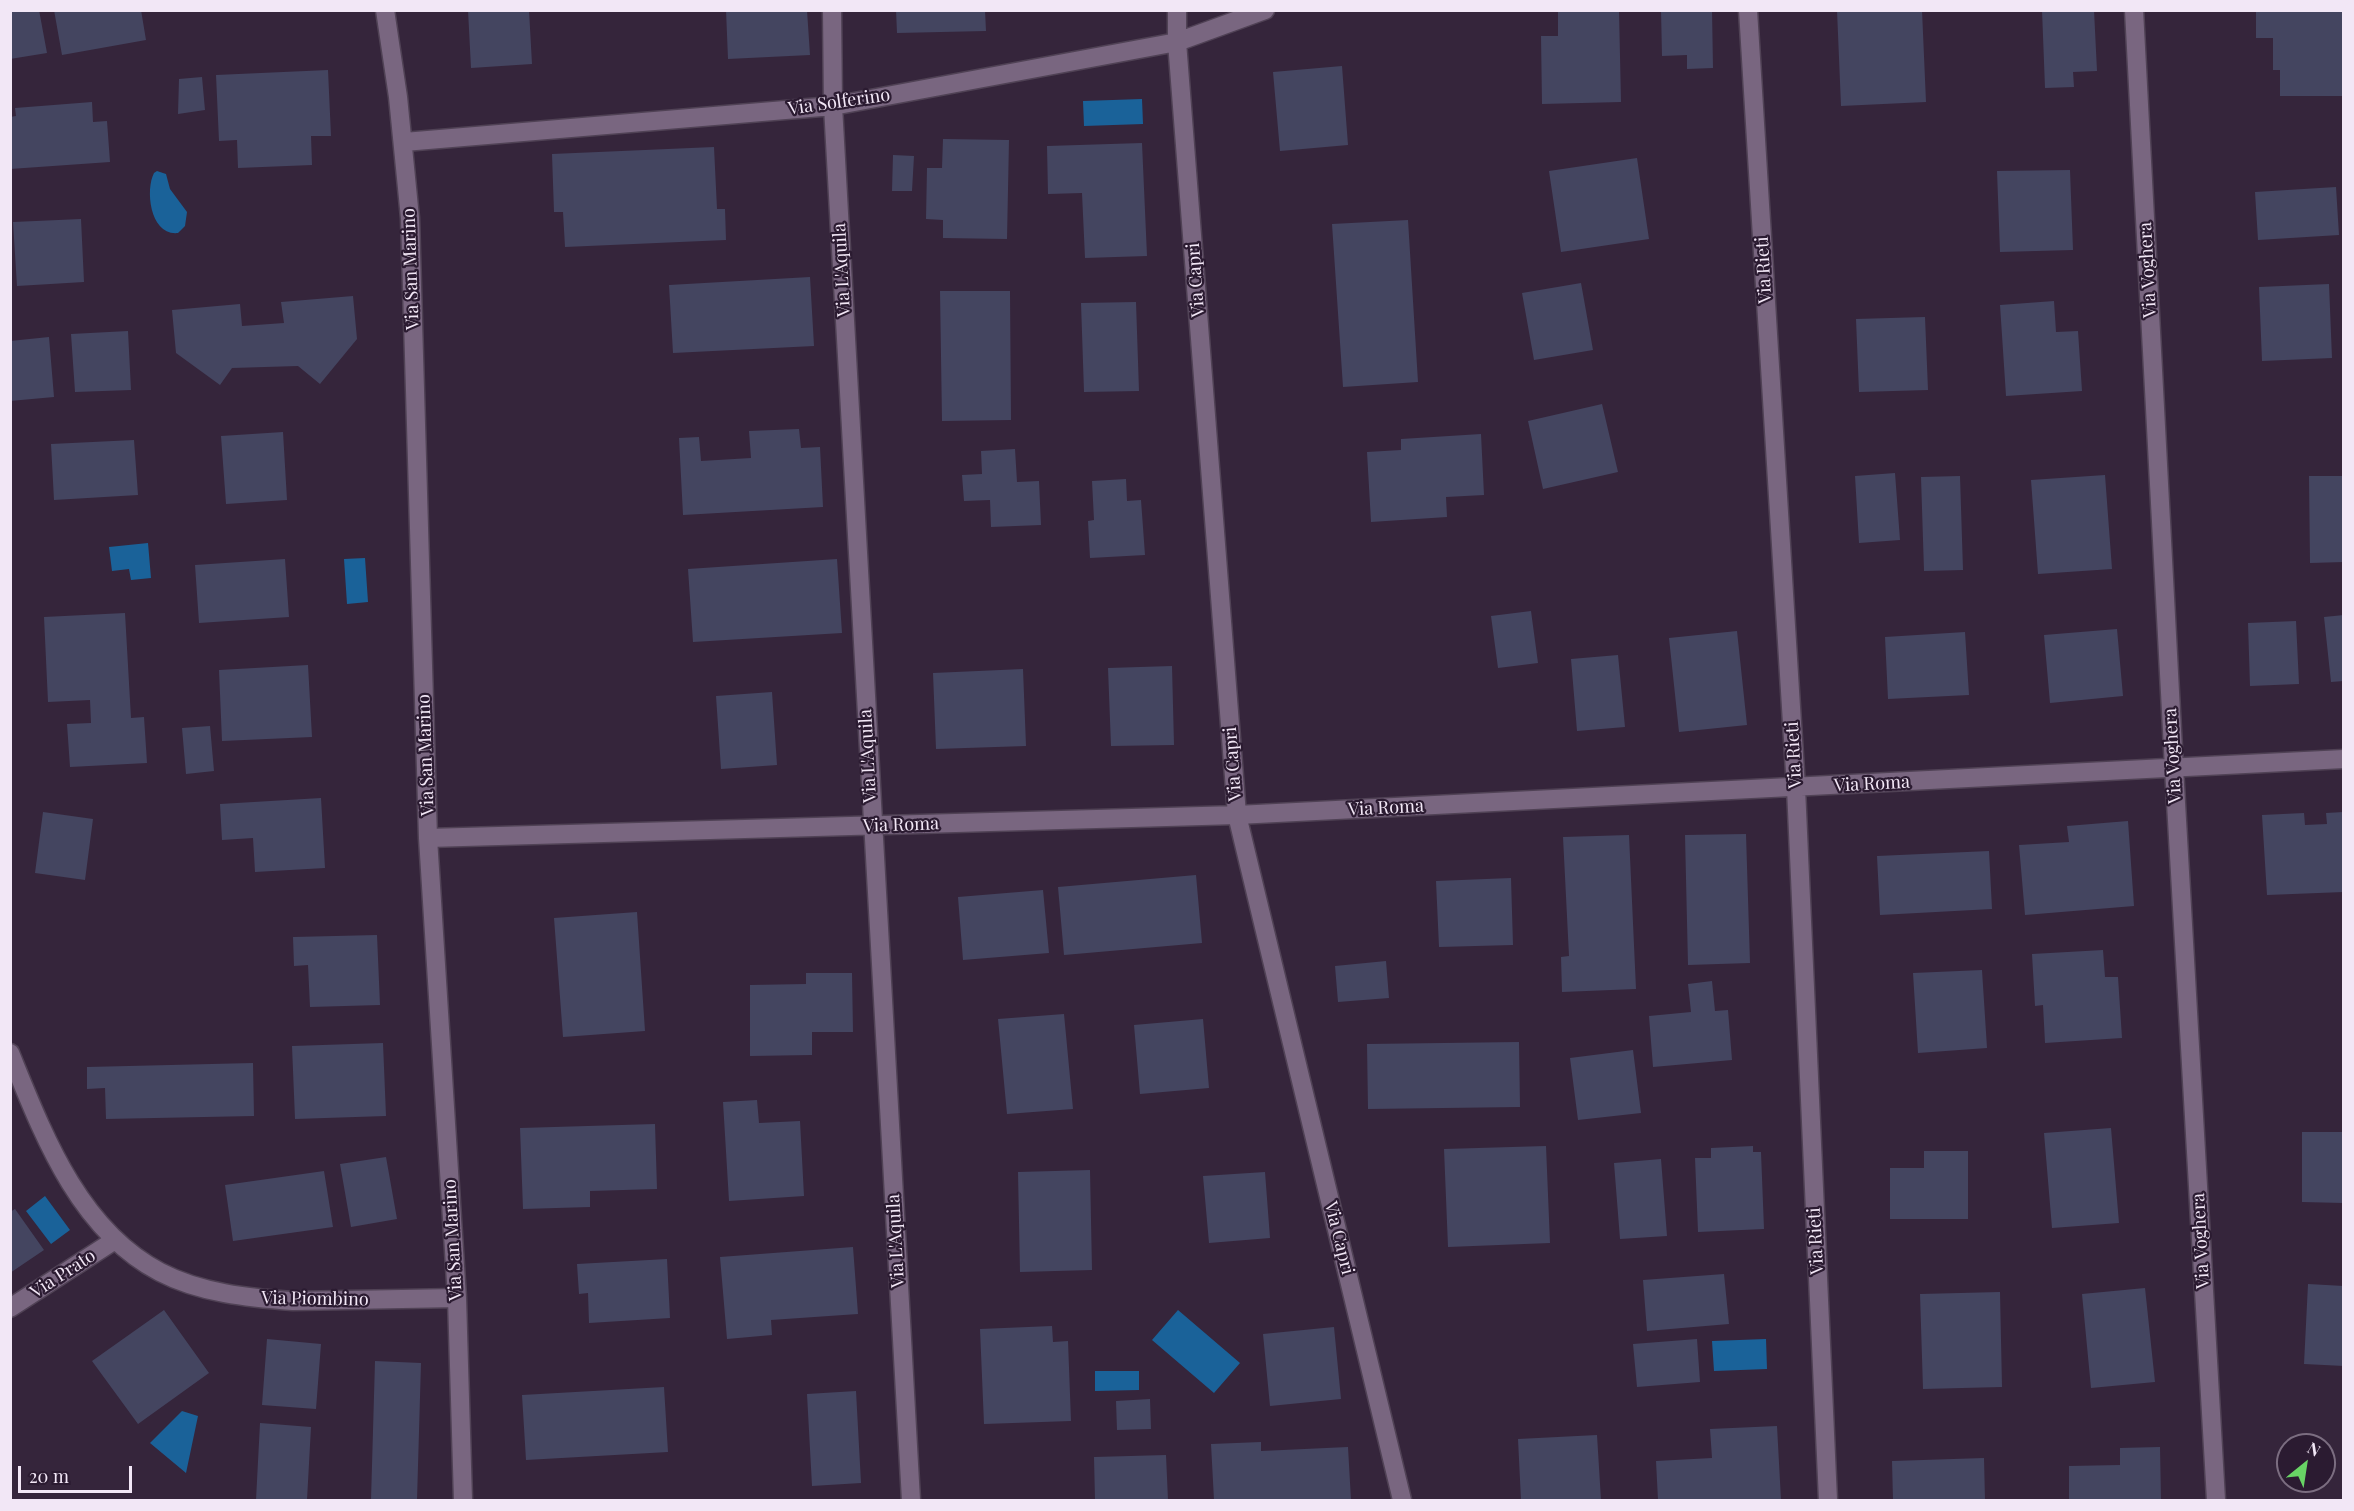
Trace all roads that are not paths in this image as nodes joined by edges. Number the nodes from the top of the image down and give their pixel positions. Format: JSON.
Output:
{"nodes":[{"id":1,"x":385,"y":10,"type":"edge"},
{"id":2,"x":832,"y":10,"type":"edge"},
{"id":3,"x":1177,"y":10,"type":"edge"},
{"id":4,"x":1265,"y":10,"type":"edge"},
{"id":5,"x":1748,"y":10,"type":"edge"},
{"id":6,"x":2134,"y":10,"type":"edge"},
{"id":7,"x":1177,"y":42,"type":"junction"},
{"id":8,"x":833,"y":106,"type":"junction"},
{"id":9,"x":404,"y":142,"type":"junction"},
{"id":10,"x":2343,"y":759,"type":"edge"},
{"id":11,"x":2174,"y":768,"type":"junction"},
{"id":12,"x":1796,"y":788,"type":"junction"},
{"id":13,"x":1237,"y":815,"type":"junction"},
{"id":14,"x":872,"y":826,"type":"junction"},
{"id":15,"x":428,"y":838,"type":"junction"},
{"id":16,"x":10,"y":1053,"type":"edge"},
{"id":17,"x":115,"y":1240,"type":"junction"},
{"id":18,"x":457,"y":1298,"type":"junction"},
{"id":19,"x":10,"y":1308,"type":"edge"},
{"id":20,"x":463,"y":1500,"type":"edge"},
{"id":21,"x":911,"y":1500,"type":"edge"},
{"id":22,"x":1402,"y":1500,"type":"edge"},
{"id":23,"x":1828,"y":1500,"type":"edge"},
{"id":24,"x":2216,"y":1500,"type":"edge"}],
"edges":[{"from":1,"to":9,"type":"street","name":"Via San Marino"},
{"from":2,"to":8,"type":"street","name":"Via L'Aquila"},
{"from":3,"to":7,"type":"street","name":"Via Capri"},
{"from":4,"to":7,"type":"street","name":"Via Solferino"},
{"from":5,"to":12,"type":"street","name":"Via Rieti"},
{"from":6,"to":11,"type":"street","name":"Via Voghera"},
{"from":7,"to":8,"type":"street","name":"Via Solferino"},
{"from":7,"to":13,"type":"street","name":"Via Capri"},
{"from":8,"to":9,"type":"street","name":"Via Solferino"},
{"from":8,"to":14,"type":"street","name":"Via L'Aquila"},
{"from":9,"to":15,"type":"street","name":"Via San Marino"},
{"from":10,"to":11,"type":"street","name":"Via Roma"},
{"from":11,"to":12,"type":"street","name":"Via Roma"},
{"from":11,"to":24,"type":"street","name":"Via Voghera"},
{"from":12,"to":13,"type":"street","name":"Via Roma"},
{"from":12,"to":23,"type":"street","name":"Via Rieti"},
{"from":13,"to":14,"type":"street","name":"Via Roma"},
{"from":13,"to":22,"type":"street","name":"Via Capri"},
{"from":14,"to":15,"type":"street","name":"Via Roma"},
{"from":14,"to":21,"type":"street","name":"Via L'Aquila"},
{"from":15,"to":18,"type":"street","name":"Via San Marino"},
{"from":16,"to":17,"type":"street","name":"Via Piombino"},
{"from":17,"to":18,"type":"street","name":"Via Piombino"},
{"from":17,"to":19,"type":"street","name":"Via Prato"},
{"from":18,"to":20,"type":"street","name":"Via San Marino"}]}
